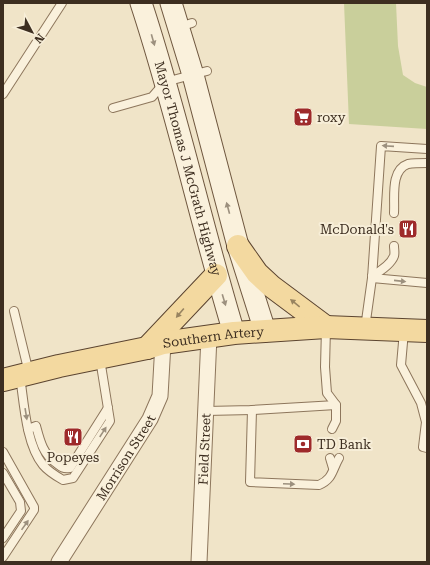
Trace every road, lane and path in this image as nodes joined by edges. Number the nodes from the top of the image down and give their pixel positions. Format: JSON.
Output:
{"nodes":[{"id":1,"x":62,"y":3,"type":"edge"},
{"id":2,"x":141,"y":3,"type":"edge"},
{"id":3,"x":171,"y":3,"type":"edge"},
{"id":4,"x":200,"y":73,"type":"junction"},
{"id":5,"x":165,"y":82,"type":"junction"},
{"id":6,"x":3,"y":94,"type":"edge"},
{"id":7,"x":114,"y":108,"type":"dead end"},
{"id":8,"x":427,"y":149,"type":"edge"},
{"id":9,"x":427,"y":163,"type":"edge"},
{"id":10,"x":394,"y":213,"type":"dead end"},
{"id":11,"x":238,"y":246,"type":"junction"},
{"id":12,"x":394,"y":246,"type":"dead end"},
{"id":13,"x":216,"y":275,"type":"junction"},
{"id":14,"x":372,"y":277,"type":"junction"},
{"id":15,"x":427,"y":283,"type":"edge"},
{"id":16,"x":14,"y":311,"type":"dead end"},
{"id":17,"x":326,"y":327,"type":"junction"},
{"id":18,"x":365,"y":328,"type":"junction"},
{"id":19,"x":404,"y":330,"type":"junction"},
{"id":20,"x":265,"y":331,"type":"junction"},
{"id":21,"x":427,"y":331,"type":"edge"},
{"id":22,"x":234,"y":333,"type":"junction"},
{"id":23,"x":209,"y":336,"type":"junction"},
{"id":24,"x":155,"y":345,"type":"junction"},
{"id":25,"x":100,"y":358,"type":"junction"},
{"id":26,"x":17,"y":376,"type":"edge"},
{"id":27,"x":336,"y":405,"type":"junction"},
{"id":28,"x":206,"y":410,"type":"junction"},
{"id":29,"x":252,"y":410,"type":"junction"},
{"id":30,"x":336,"y":421,"type":"junction"},
{"id":31,"x":332,"y":429,"type":"dead end"},
{"id":32,"x":341,"y":430,"type":"dead end"},
{"id":33,"x":427,"y":448,"type":"edge"},
{"id":34,"x":3,"y":452,"type":"edge"},
{"id":35,"x":330,"y":458,"type":"dead end"},
{"id":36,"x":339,"y":458,"type":"dead end"},
{"id":37,"x":333,"y":468,"type":"junction"},
{"id":38,"x":3,"y":473,"type":"edge"},
{"id":39,"x":3,"y":538,"type":"edge"},
{"id":40,"x":3,"y":557,"type":"edge"},
{"id":41,"x":59,"y":562,"type":"edge"},
{"id":42,"x":199,"y":562,"type":"edge"}],
"edges":[{"from":1,"to":6,"type":"lane"},
{"from":2,"to":5,"type":"main road","name":"Mayor Thomas J McGrath Highway","one_way":true},
{"from":3,"to":4,"type":"main road"},
{"from":4,"to":5,"type":"lane"},
{"from":11,"to":4,"type":"main road","one_way":true},
{"from":5,"to":7,"type":"lane"},
{"from":5,"to":13,"type":"main road","name":"Mayor Thomas J McGrath Highway"},
{"from":8,"to":14,"type":"lane","one_way":true},
{"from":9,"to":10,"type":"lane"},
{"from":17,"to":11,"type":"main road","one_way":true},
{"from":11,"to":20,"type":"main road"},
{"from":12,"to":14,"type":"lane"},
{"from":13,"to":22,"type":"main road","name":"Mayor Thomas J McGrath Highway","one_way":true},
{"from":13,"to":24,"type":"main road","one_way":true},
{"from":14,"to":15,"type":"lane","one_way":true},
{"from":14,"to":18,"type":"lane"},
{"from":16,"to":26,"type":"lane"},
{"from":17,"to":18,"type":"main road","name":"Southern Artery"},
{"from":17,"to":20,"type":"main road","name":"Southern Artery"},
{"from":17,"to":27,"type":"lane"},
{"from":18,"to":19,"type":"main road","name":"Southern Artery"},
{"from":19,"to":21,"type":"main road","name":"Southern Artery"},
{"from":19,"to":33,"type":"lane"},
{"from":20,"to":22,"type":"main road","name":"Southern Artery"},
{"from":22,"to":23,"type":"main road","name":"Southern Artery"},
{"from":23,"to":24,"type":"main road","name":"Southern Artery"},
{"from":23,"to":28,"type":"street","name":"Field Street"},
{"from":24,"to":25,"type":"main road","name":"Southern Artery"},
{"from":24,"to":41,"type":"street","name":"Morrison Street"},
{"from":25,"to":26,"type":"main road","name":"Southern Artery"},
{"from":26,"to":25,"type":"lane","one_way":true},
{"from":27,"to":29,"type":"lane"},
{"from":27,"to":30,"type":"lane"},
{"from":28,"to":29,"type":"lane"},
{"from":28,"to":42,"type":"street","name":"Field Street"},
{"from":29,"to":37,"type":"lane","one_way":true},
{"from":30,"to":31,"type":"lane"},
{"from":30,"to":32,"type":"lane"},
{"from":40,"to":34,"type":"lane","one_way":true},
{"from":35,"to":37,"type":"lane"},
{"from":36,"to":37,"type":"lane"},
{"from":38,"to":39,"type":"lane"}]}
